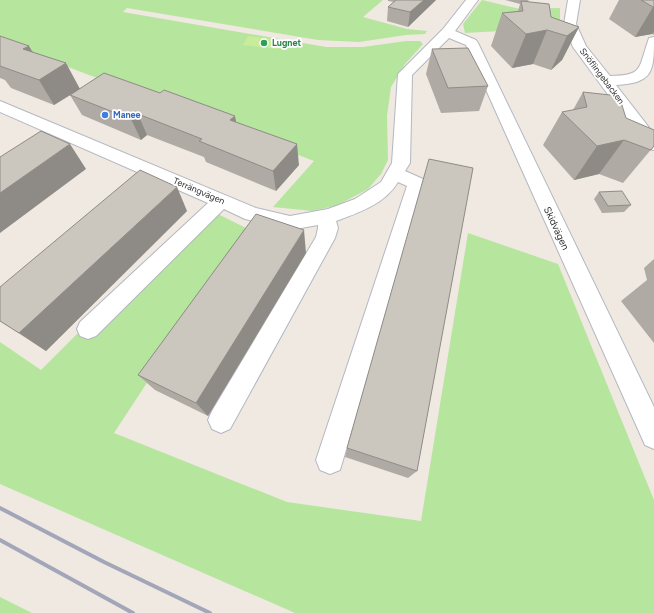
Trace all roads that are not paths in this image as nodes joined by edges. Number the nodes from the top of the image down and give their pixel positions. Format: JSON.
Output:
{"nodes":[{"id":1,"x":472,"y":0,"type":"edge"},
{"id":2,"x":574,"y":0,"type":"edge"},
{"id":3,"x":447,"y":32,"type":"junction"},
{"id":4,"x":654,"y":41,"type":"edge"},
{"id":5,"x":605,"y":81,"type":"junction"},
{"id":6,"x":0,"y":106,"type":"edge"},
{"id":7,"x":647,"y":126,"type":"edge"},
{"id":8,"x":76,"y":138,"type":"junction"},
{"id":9,"x":654,"y":145,"type":"edge"},
{"id":10,"x":57,"y":151,"type":"edge"},
{"id":11,"x":394,"y":174,"type":"junction"},
{"id":12,"x":221,"y":200,"type":"junction"},
{"id":13,"x":325,"y":217,"type":"junction"},
{"id":14,"x":88,"y":329,"type":"dead end"},
{"id":15,"x":221,"y":420,"type":"dead end"},
{"id":16,"x":654,"y":436,"type":"edge"},
{"id":17,"x":330,"y":460,"type":"dead end"}],
"edges":[{"from":1,"to":3,"type":"street","name":"Terrängvägen"},
{"from":2,"to":5,"type":"street","name":"Snöflingebacken"},
{"from":3,"to":11,"type":"street","name":"Terrängvägen"},
{"from":3,"to":16,"type":"street","name":"Skidvägen"},
{"from":4,"to":5,"type":"street"},
{"from":5,"to":7,"type":"street","name":"Snöflingebacken"},
{"from":6,"to":8,"type":"street","name":"Terrängvägen"},
{"from":7,"to":9,"type":"street","name":"Snöflingebacken"},
{"from":8,"to":10,"type":"street"},
{"from":8,"to":12,"type":"street","name":"Terrängvägen"},
{"from":11,"to":13,"type":"street","name":"Terrängvägen"},
{"from":11,"to":17,"type":"street"},
{"from":12,"to":13,"type":"street","name":"Terrängvägen"},
{"from":12,"to":14,"type":"street"},
{"from":13,"to":15,"type":"street"}]}
